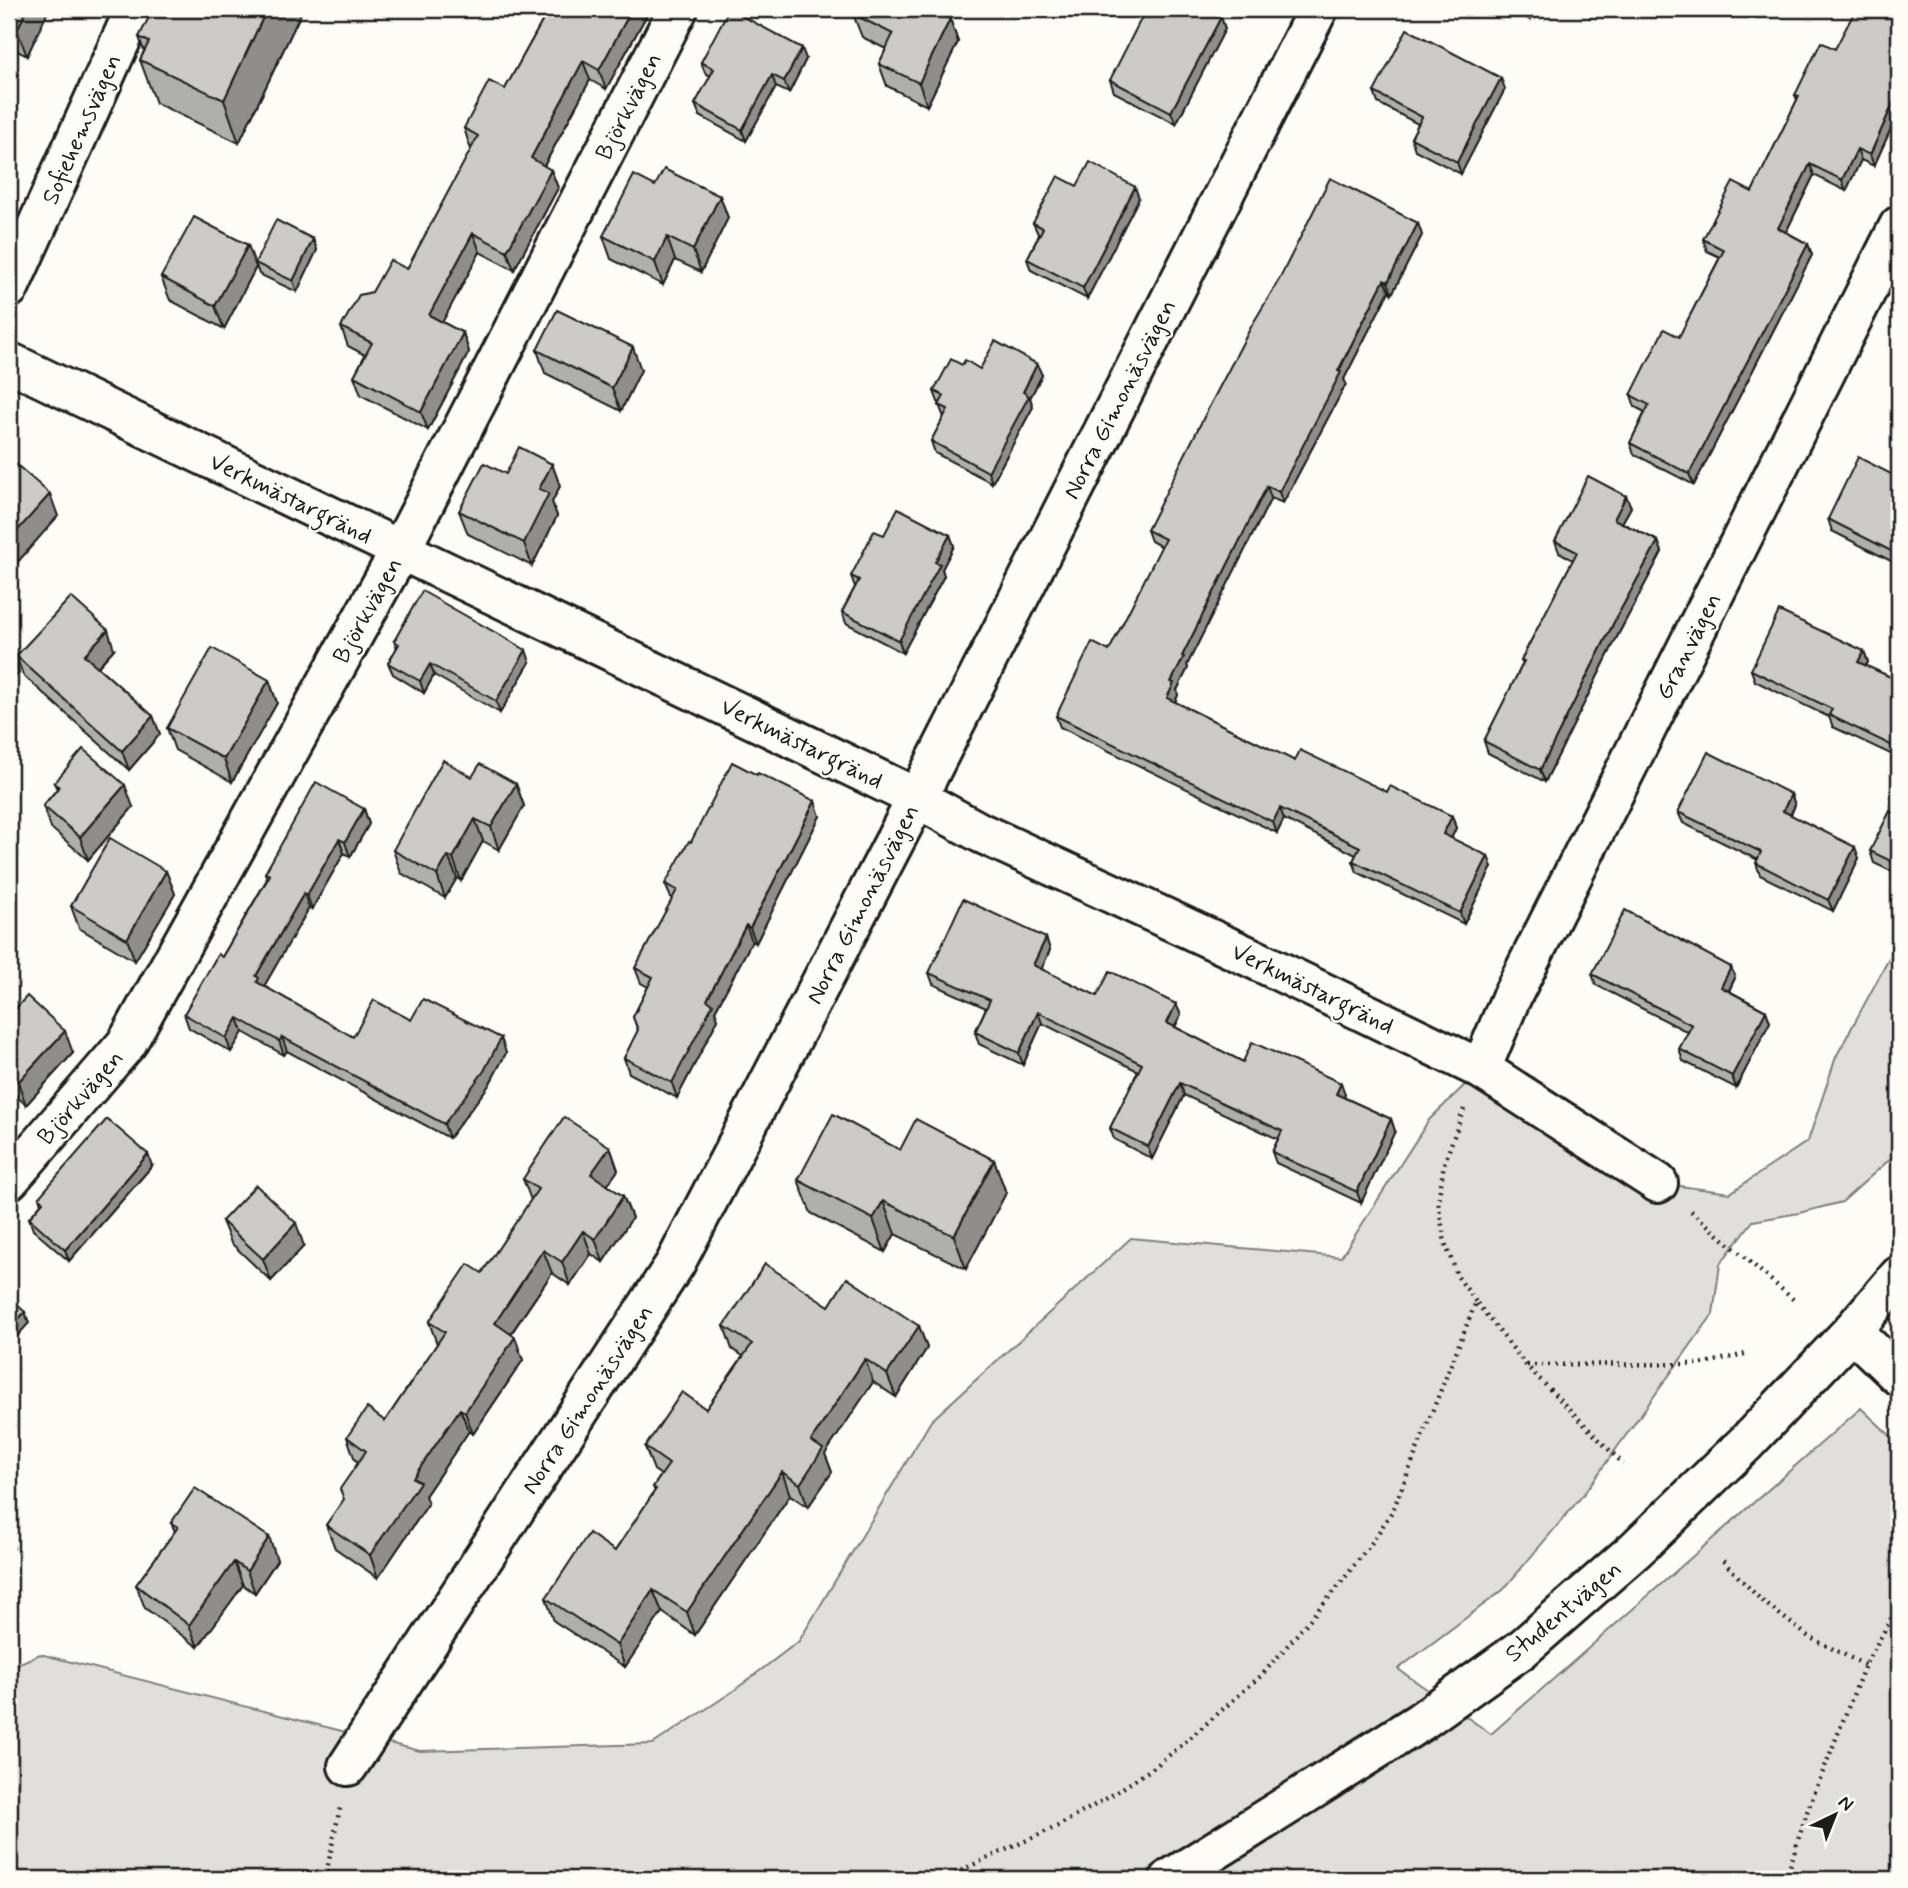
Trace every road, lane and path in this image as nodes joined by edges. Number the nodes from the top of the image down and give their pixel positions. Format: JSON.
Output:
{"nodes":[{"id":1,"x":135,"y":9,"type":"edge"},
{"id":2,"x":678,"y":9,"type":"edge"},
{"id":3,"x":1318,"y":9,"type":"edge"},
{"id":4,"x":1899,"y":226,"type":"edge"},
{"id":5,"x":9,"y":288,"type":"edge"},
{"id":6,"x":9,"y":362,"type":"edge"},
{"id":7,"x":400,"y":551,"type":"junction"},
{"id":8,"x":917,"y":798,"type":"junction"},
{"id":9,"x":1481,"y":1069,"type":"junction"},
{"id":10,"x":9,"y":1180,"type":"edge"},
{"id":11,"x":1658,"y":1183,"type":"joint"},
{"id":12,"x":1899,"y":1276,"type":"edge"},
{"id":13,"x":1794,"y":1300,"type":"dead end"},
{"id":14,"x":1476,"y":1302,"type":"junction"},
{"id":15,"x":1852,"y":1331,"type":"junction"},
{"id":16,"x":1745,"y":1354,"type":"dead end"},
{"id":17,"x":1526,"y":1365,"type":"junction"},
{"id":18,"x":1899,"y":1376,"type":"edge"},
{"id":19,"x":1623,"y":1464,"type":"dead end"},
{"id":20,"x":1723,"y":1561,"type":"dead end"},
{"id":21,"x":1899,"y":1605,"type":"edge"},
{"id":22,"x":1865,"y":1665,"type":"junction"},
{"id":23,"x":348,"y":1766,"type":"joint"},
{"id":24,"x":325,"y":1879,"type":"edge"},
{"id":25,"x":942,"y":1879,"type":"edge"},
{"id":26,"x":1170,"y":1879,"type":"edge"},
{"id":27,"x":1786,"y":1879,"type":"edge"}],
"edges":[{"from":1,"to":5,"type":"street","name":"Sofiehemsvägen"},
{"from":2,"to":7,"type":"street","name":"Björkvägen"},
{"from":3,"to":8,"type":"street","name":"Norra Gimonäsvägen"},
{"from":4,"to":9,"type":"street","name":"Granvägen"},
{"from":6,"to":7,"type":"street","name":"Verkmästargränd"},
{"from":7,"to":8,"type":"street","name":"Verkmästargränd"},
{"from":7,"to":10,"type":"street","name":"Björkvägen"},
{"from":8,"to":9,"type":"street","name":"Verkmästargränd"},
{"from":8,"to":23,"type":"street","name":"Norra Gimonäsvägen"},
{"from":9,"to":11,"type":"street","name":"Verkmästargränd"},
{"from":9,"to":14,"type":"path"},
{"from":11,"to":13,"type":"path"},
{"from":12,"to":15,"type":"street","name":"Studentvägen"},
{"from":14,"to":17,"type":"path"},
{"from":14,"to":25,"type":"path"},
{"from":15,"to":18,"type":"street"},
{"from":15,"to":26,"type":"street","name":"Studentvägen"},
{"from":16,"to":17,"type":"path"},
{"from":17,"to":19,"type":"path"},
{"from":20,"to":22,"type":"path"},
{"from":21,"to":22,"type":"path"},
{"from":22,"to":27,"type":"path"},
{"from":23,"to":24,"type":"path"}]}
